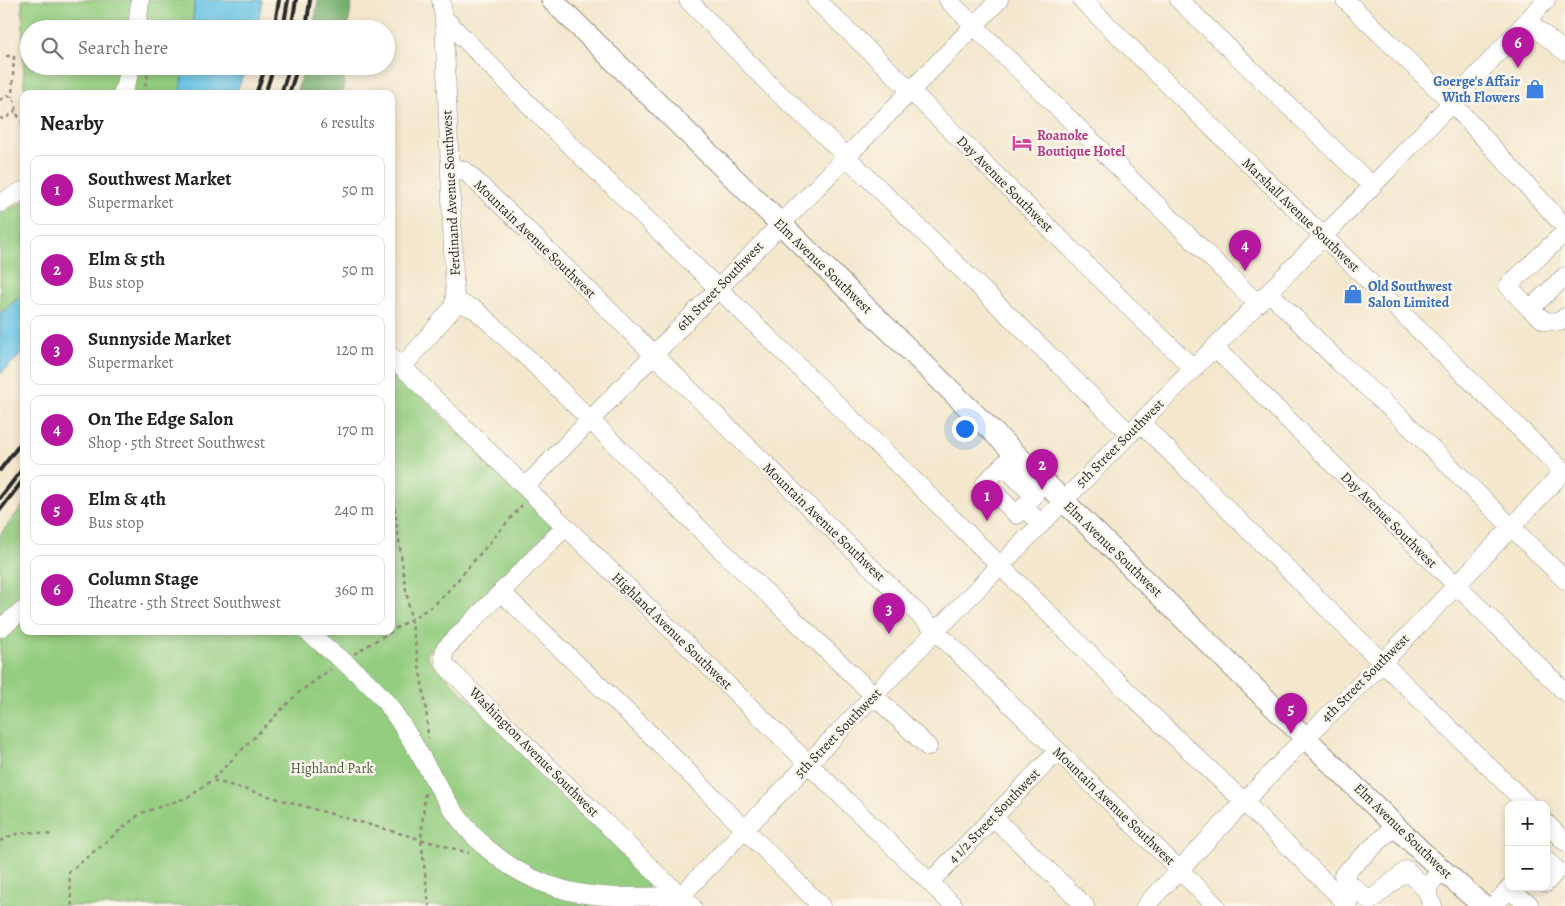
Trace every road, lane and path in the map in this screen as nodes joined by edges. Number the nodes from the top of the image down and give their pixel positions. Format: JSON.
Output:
{"nodes":[{"id":1,"x":140,"y":0,"type":"edge"},
{"id":2,"x":441,"y":0,"type":"edge"},
{"id":3,"x":552,"y":0,"type":"edge"},
{"id":4,"x":688,"y":0,"type":"edge"},
{"id":5,"x":816,"y":0,"type":"edge"},
{"id":6,"x":948,"y":0,"type":"edge"},
{"id":7,"x":999,"y":0,"type":"edge"},
{"id":8,"x":1082,"y":0,"type":"edge"},
{"id":9,"x":1179,"y":0,"type":"edge"},
{"id":10,"x":1345,"y":0,"type":"edge"},
{"id":11,"x":1545,"y":0,"type":"edge"},
{"id":12,"x":444,"y":18,"type":"junction"},
{"id":13,"x":138,"y":20,"type":"edge"},
{"id":14,"x":1527,"y":21,"type":"junction"},
{"id":15,"x":974,"y":26,"type":"junction"},
{"id":16,"x":1565,"y":52,"type":"edge"},
{"id":17,"x":6,"y":56,"type":"dead end"},
{"id":18,"x":129,"y":75,"type":"edge"},
{"id":19,"x":148,"y":75,"type":"edge"},
{"id":20,"x":123,"y":90,"type":"edge"},
{"id":21,"x":144,"y":90,"type":"edge"},
{"id":22,"x":910,"y":90,"type":"junction"},
{"id":23,"x":12,"y":97,"type":"junction"},
{"id":24,"x":0,"y":100,"type":"edge"},
{"id":25,"x":1452,"y":103,"type":"junction"},
{"id":26,"x":15,"y":112,"type":"junction"},
{"id":27,"x":0,"y":118,"type":"edge"},
{"id":28,"x":20,"y":119,"type":"edge"},
{"id":29,"x":847,"y":158,"type":"junction"},
{"id":30,"x":450,"y":166,"type":"junction"},
{"id":31,"x":1372,"y":186,"type":"junction"},
{"id":32,"x":20,"y":192,"type":"edge"},
{"id":33,"x":0,"y":203,"type":"edge"},
{"id":34,"x":780,"y":224,"type":"junction"},
{"id":35,"x":1565,"y":227,"type":"edge"},
{"id":36,"x":1565,"y":232,"type":"edge"},
{"id":37,"x":1323,"y":237,"type":"junction"},
{"id":38,"x":1565,"y":276,"type":"edge"},
{"id":39,"x":718,"y":289,"type":"junction"},
{"id":40,"x":1263,"y":298,"type":"junction"},
{"id":41,"x":455,"y":301,"type":"junction"},
{"id":42,"x":1530,"y":309,"type":"junction"},
{"id":43,"x":1565,"y":318,"type":"edge"},
{"id":44,"x":1214,"y":348,"type":"junction"},
{"id":45,"x":654,"y":355,"type":"junction"},
{"id":46,"x":397,"y":361,"type":"edge"},
{"id":47,"x":1194,"y":369,"type":"junction"},
{"id":48,"x":590,"y":420,"type":"junction"},
{"id":49,"x":1135,"y":428,"type":"junction"},
{"id":50,"x":1009,"y":459,"type":"junction"},
{"id":51,"x":1564,"y":472,"type":"edge"},
{"id":52,"x":525,"y":494,"type":"junction"},
{"id":53,"x":1064,"y":501,"type":"junction"},
{"id":54,"x":1024,"y":507,"type":"junction"},
{"id":55,"x":395,"y":511,"type":"edge"},
{"id":56,"x":1040,"y":524,"type":"junction"},
{"id":57,"x":565,"y":527,"type":"junction"},
{"id":58,"x":1511,"y":527,"type":"junction"},
{"id":59,"x":1000,"y":565,"type":"junction"},
{"id":60,"x":1565,"y":580,"type":"edge"},
{"id":61,"x":1456,"y":586,"type":"junction"},
{"id":62,"x":501,"y":592,"type":"junction"},
{"id":63,"x":20,"y":613,"type":"edge"},
{"id":64,"x":411,"y":620,"type":"junction"},
{"id":65,"x":0,"y":628,"type":"edge"},
{"id":66,"x":395,"y":630,"type":"edge"},
{"id":67,"x":936,"y":631,"type":"junction"},
{"id":68,"x":311,"y":635,"type":"edge"},
{"id":69,"x":386,"y":635,"type":"edge"},
{"id":70,"x":342,"y":661,"type":"junction"},
{"id":71,"x":1382,"y":662,"type":"junction"},
{"id":72,"x":1565,"y":692,"type":"edge"},
{"id":73,"x":874,"y":696,"type":"junction"},
{"id":74,"x":1306,"y":737,"type":"junction"},
{"id":75,"x":428,"y":738,"type":"dead end"},
{"id":76,"x":928,"y":747,"type":"dead end"},
{"id":77,"x":1058,"y":751,"type":"junction"},
{"id":78,"x":808,"y":764,"type":"junction"},
{"id":79,"x":427,"y":767,"type":"junction"},
{"id":80,"x":212,"y":780,"type":"junction"},
{"id":81,"x":1524,"y":801,"type":"edge"},
{"id":82,"x":1244,"y":802,"type":"junction"},
{"id":83,"x":993,"y":817,"type":"junction"},
{"id":84,"x":1395,"y":826,"type":"junction"},
{"id":85,"x":1550,"y":827,"type":"edge"},
{"id":86,"x":744,"y":829,"type":"junction"},
{"id":87,"x":51,"y":835,"type":"dead end"},
{"id":88,"x":420,"y":839,"type":"junction"},
{"id":89,"x":0,"y":841,"type":"edge"},
{"id":90,"x":1565,"y":842,"type":"edge"},
{"id":91,"x":471,"y":853,"type":"dead end"},
{"id":92,"x":1550,"y":863,"type":"edge"},
{"id":93,"x":1180,"y":870,"type":"junction"},
{"id":94,"x":1442,"y":870,"type":"junction"},
{"id":95,"x":1550,"y":879,"type":"edge"},
{"id":96,"x":930,"y":882,"type":"junction"},
{"id":97,"x":1507,"y":891,"type":"edge"},
{"id":98,"x":1513,"y":891,"type":"edge"},
{"id":99,"x":1540,"y":891,"type":"edge"},
{"id":100,"x":1430,"y":898,"type":"edge"},
{"id":101,"x":682,"y":903,"type":"edge"},
{"id":102,"x":1529,"y":905,"type":"edge"},
{"id":103,"x":72,"y":906,"type":"edge"},
{"id":104,"x":429,"y":906,"type":"edge"},
{"id":105,"x":821,"y":906,"type":"edge"},
{"id":106,"x":954,"y":906,"type":"edge"},
{"id":107,"x":1085,"y":906,"type":"edge"},
{"id":108,"x":1144,"y":906,"type":"edge"},
{"id":109,"x":1216,"y":906,"type":"edge"},
{"id":110,"x":1349,"y":906,"type":"edge"},
{"id":111,"x":1483,"y":906,"type":"edge"},
{"id":112,"x":1494,"y":906,"type":"edge"}],
"edges":[{"from":1,"to":13,"type":"street"},
{"from":2,"to":12,"type":"street","name":"Ferdinand Avenue Southwest"},
{"from":3,"to":34,"type":"main road","name":"Elm Avenue Southwest"},
{"from":4,"to":29,"type":"street"},
{"from":5,"to":22,"type":"street","name":"Day Avenue Southwest"},
{"from":6,"to":15,"type":"street"},
{"from":7,"to":15,"type":"street","name":"6th Street Southwest"},
{"from":8,"to":37,"type":"street","name":"Marshall Avenue Southwest"},
{"from":9,"to":31,"type":"street"},
{"from":10,"to":25,"type":"street"},
{"from":11,"to":14,"type":"street","name":"5th Street Southwest"},
{"from":12,"to":30,"type":"street","name":"Ferdinand Avenue Southwest"},
{"from":12,"to":39,"type":"street"},
{"from":14,"to":16,"type":"street"},
{"from":14,"to":25,"type":"street","name":"5th Street Southwest"},
{"from":15,"to":22,"type":"street","name":"6th Street Southwest"},
{"from":15,"to":40,"type":"street"},
{"from":17,"to":23,"type":"path"},
{"from":18,"to":20,"type":"street"},
{"from":19,"to":21,"type":"path"},
{"from":22,"to":29,"type":"street","name":"6th Street Southwest"},
{"from":22,"to":47,"type":"street","name":"Day Avenue Southwest"},
{"from":23,"to":24,"type":"path"},
{"from":23,"to":26,"type":"path"},
{"from":25,"to":31,"type":"street","name":"5th Street Southwest"},
{"from":25,"to":35,"type":"street"},
{"from":26,"to":27,"type":"path"},
{"from":26,"to":28,"type":"path"},
{"from":29,"to":34,"type":"street","name":"6th Street Southwest"},
{"from":29,"to":49,"type":"street"},
{"from":30,"to":41,"type":"street","name":"Ferdinand Avenue Southwest"},
{"from":30,"to":45,"type":"street","name":"Mountain Avenue Southwest"},
{"from":31,"to":37,"type":"street","name":"5th Street Southwest"},
{"from":32,"to":33,"type":"street"},
{"from":34,"to":39,"type":"street","name":"6th Street Southwest"},
{"from":34,"to":50,"type":"main road","name":"Elm Avenue Southwest"},
{"from":36,"to":42,"type":"street"},
{"from":37,"to":40,"type":"street","name":"5th Street Southwest"},
{"from":37,"to":51,"type":"street","name":"Marshall Avenue Southwest"},
{"from":38,"to":42,"type":"street"},
{"from":39,"to":45,"type":"street","name":"6th Street Southwest"},
{"from":39,"to":59,"type":"street"},
{"from":40,"to":44,"type":"street","name":"5th Street Southwest"},
{"from":40,"to":58,"type":"street"},
{"from":41,"to":46,"type":"street"},
{"from":41,"to":48,"type":"street"},
{"from":42,"to":43,"type":"street"},
{"from":44,"to":47,"type":"street","name":"5th Street Southwest"},
{"from":44,"to":61,"type":"street","name":"Day Avenue Southwest"},
{"from":45,"to":48,"type":"street","name":"6th Street Southwest"},
{"from":45,"to":67,"type":"street","name":"Mountain Avenue Southwest"},
{"from":46,"to":52,"type":"street","name":"Highland Avenue Southwest"},
{"from":47,"to":49,"type":"street","name":"5th Street Southwest"},
{"from":48,"to":52,"type":"street","name":"6th Street Southwest"},
{"from":48,"to":73,"type":"street"},
{"from":49,"to":53,"type":"street","name":"5th Street Southwest"},
{"from":49,"to":71,"type":"street"},
{"from":50,"to":53,"type":"main road","name":"Elm Avenue Southwest"},
{"from":50,"to":54,"type":"street"},
{"from":50,"to":54,"type":"street"},
{"from":51,"to":58,"type":"street","name":"4th Street Southwest"},
{"from":52,"to":57,"type":"street","name":"Highland Avenue Southwest"},
{"from":52,"to":64,"type":"path"},
{"from":53,"to":56,"type":"street","name":"5th Street Southwest"},
{"from":53,"to":74,"type":"main road","name":"Elm Avenue Southwest"},
{"from":54,"to":56,"type":"street"},
{"from":55,"to":64,"type":"path"},
{"from":56,"to":59,"type":"street","name":"5th Street Southwest"},
{"from":57,"to":62,"type":"street"},
{"from":57,"to":78,"type":"street","name":"Highland Avenue Southwest"},
{"from":58,"to":60,"type":"street"},
{"from":58,"to":61,"type":"street","name":"4th Street Southwest"},
{"from":59,"to":67,"type":"street","name":"5th Street Southwest"},
{"from":59,"to":82,"type":"street"},
{"from":61,"to":71,"type":"street","name":"4th Street Southwest"},
{"from":61,"to":72,"type":"street","name":"Day Avenue Southwest"},
{"from":62,"to":86,"type":"street"},
{"from":62,"to":101,"type":"street","name":"Washington Avenue Southwest"},
{"from":63,"to":65,"type":"street"},
{"from":64,"to":66,"type":"path"},
{"from":64,"to":75,"type":"path"},
{"from":67,"to":73,"type":"street","name":"5th Street Southwest"},
{"from":67,"to":77,"type":"street","name":"Mountain Avenue Southwest"},
{"from":68,"to":70,"type":"street"},
{"from":69,"to":70,"type":"path"},
{"from":70,"to":79,"type":"street"},
{"from":70,"to":80,"type":"path"},
{"from":71,"to":74,"type":"street","name":"4th Street Southwest"},
{"from":71,"to":81,"type":"street"},
{"from":73,"to":76,"type":"street"},
{"from":73,"to":78,"type":"street","name":"5th Street Southwest"},
{"from":74,"to":82,"type":"street","name":"4th Street Southwest"},
{"from":74,"to":84,"type":"main road","name":"Elm Avenue Southwest"},
{"from":77,"to":83,"type":"street","name":"4 1/2 Street Southwest"},
{"from":77,"to":93,"type":"street","name":"Mountain Avenue Southwest"},
{"from":78,"to":86,"type":"street","name":"5th Street Southwest"},
{"from":78,"to":96,"type":"street","name":"Highland Avenue Southwest"},
{"from":79,"to":88,"type":"path"},
{"from":79,"to":101,"type":"street"},
{"from":80,"to":88,"type":"path"},
{"from":80,"to":103,"type":"path"},
{"from":82,"to":93,"type":"street","name":"4th Street Southwest"},
{"from":82,"to":110,"type":"street"},
{"from":83,"to":96,"type":"street","name":"4 1/2 Street Southwest"},
{"from":83,"to":107,"type":"street"},
{"from":84,"to":94,"type":"main road","name":"Elm Avenue Southwest"},
{"from":84,"to":100,"type":"street"},
{"from":85,"to":90,"type":"street"},
{"from":86,"to":101,"type":"street","name":"5th Street Southwest"},
{"from":86,"to":105,"type":"street"},
{"from":87,"to":89,"type":"path"},
{"from":88,"to":91,"type":"path"},
{"from":88,"to":104,"type":"path"},
{"from":92,"to":95,"type":"street"},
{"from":93,"to":108,"type":"street","name":"4th Street Southwest"},
{"from":93,"to":109,"type":"street","name":"Mountain Avenue Southwest"},
{"from":94,"to":100,"type":"street"},
{"from":94,"to":111,"type":"main road","name":"Elm Avenue Southwest"},
{"from":96,"to":106,"type":"street","name":"Highland Avenue Southwest"},
{"from":97,"to":112,"type":"street"},
{"from":98,"to":102,"type":"street"},
{"from":99,"to":102,"type":"street"}]}
